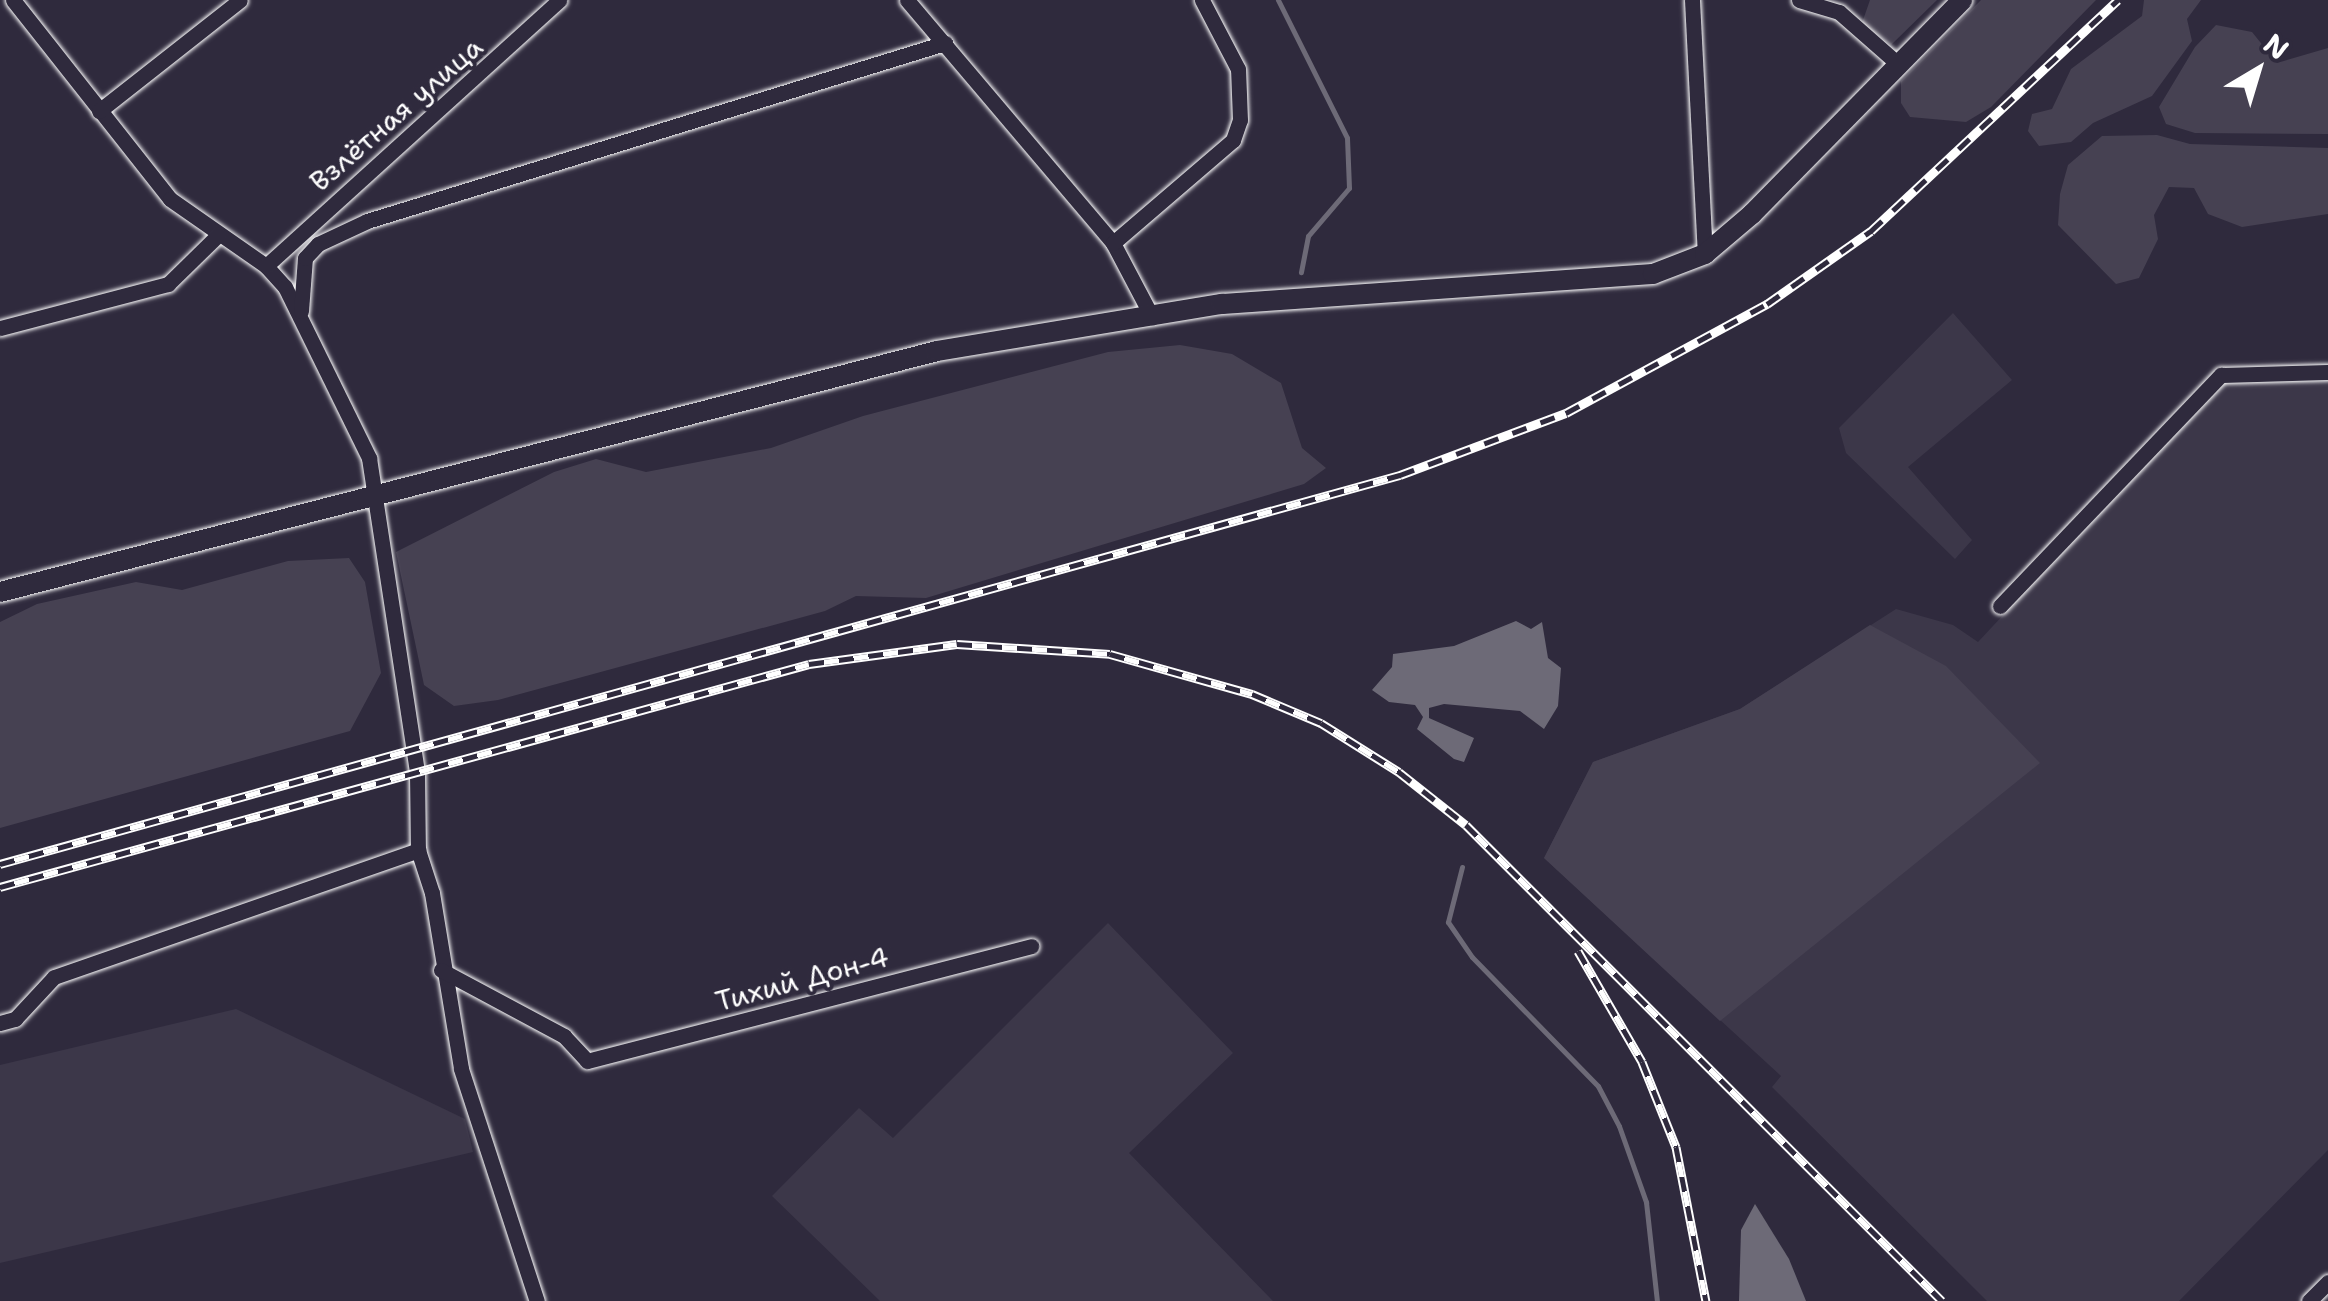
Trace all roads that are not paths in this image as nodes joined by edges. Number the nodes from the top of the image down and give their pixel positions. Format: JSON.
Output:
{"nodes":[{"id":1,"x":13,"y":0,"type":"edge"},
{"id":2,"x":240,"y":0,"type":"edge"},
{"id":3,"x":560,"y":0,"type":"edge"},
{"id":4,"x":908,"y":0,"type":"edge"},
{"id":5,"x":1202,"y":0,"type":"edge"},
{"id":6,"x":1692,"y":0,"type":"edge"},
{"id":7,"x":1799,"y":0,"type":"edge"},
{"id":8,"x":1962,"y":0,"type":"edge"},
{"id":9,"x":945,"y":44,"type":"junction"},
{"id":10,"x":1898,"y":64,"type":"junction"},
{"id":11,"x":100,"y":111,"type":"junction"},
{"id":12,"x":220,"y":234,"type":"junction"},
{"id":13,"x":1113,"y":243,"type":"junction"},
{"id":14,"x":1705,"y":254,"type":"junction"},
{"id":15,"x":266,"y":266,"type":"junction"},
{"id":16,"x":302,"y":317,"type":"junction"},
{"id":17,"x":1152,"y":317,"type":"junction"},
{"id":18,"x":0,"y":328,"type":"edge"},
{"id":19,"x":2328,"y":372,"type":"edge"},
{"id":20,"x":374,"y":496,"type":"junction"},
{"id":21,"x":0,"y":592,"type":"edge"},
{"id":22,"x":2000,"y":606,"type":"dead end"},
{"id":23,"x":418,"y":850,"type":"junction"},
{"id":24,"x":1030,"y":946,"type":"dead end"},
{"id":25,"x":441,"y":970,"type":"junction"},
{"id":26,"x":0,"y":1024,"type":"edge"},
{"id":27,"x":2328,"y":1282,"type":"edge"},
{"id":28,"x":537,"y":1301,"type":"edge"},
{"id":29,"x":2310,"y":1301,"type":"edge"}],
"edges":[{"from":1,"to":11,"type":"street"},
{"from":2,"to":11,"type":"street"},
{"from":3,"to":15,"type":"street","name":"Взлётная улица"},
{"from":4,"to":9,"type":"street"},
{"from":5,"to":13,"type":"street"},
{"from":6,"to":14,"type":"street"},
{"from":7,"to":10,"type":"street"},
{"from":8,"to":10,"type":"street"},
{"from":9,"to":13,"type":"street"},
{"from":9,"to":16,"type":"street"},
{"from":10,"to":14,"type":"street"},
{"from":11,"to":12,"type":"street"},
{"from":12,"to":15,"type":"street"},
{"from":12,"to":18,"type":"street"},
{"from":13,"to":17,"type":"street"},
{"from":14,"to":17,"type":"street"},
{"from":15,"to":16,"type":"street"},
{"from":16,"to":20,"type":"street"},
{"from":17,"to":20,"type":"street"},
{"from":19,"to":22,"type":"street"},
{"from":20,"to":21,"type":"street"},
{"from":20,"to":23,"type":"street"},
{"from":23,"to":25,"type":"street"},
{"from":23,"to":26,"type":"street"},
{"from":24,"to":25,"type":"street","name":"Тихий Дон-4"},
{"from":25,"to":28,"type":"street"},
{"from":27,"to":29,"type":"street"}]}
